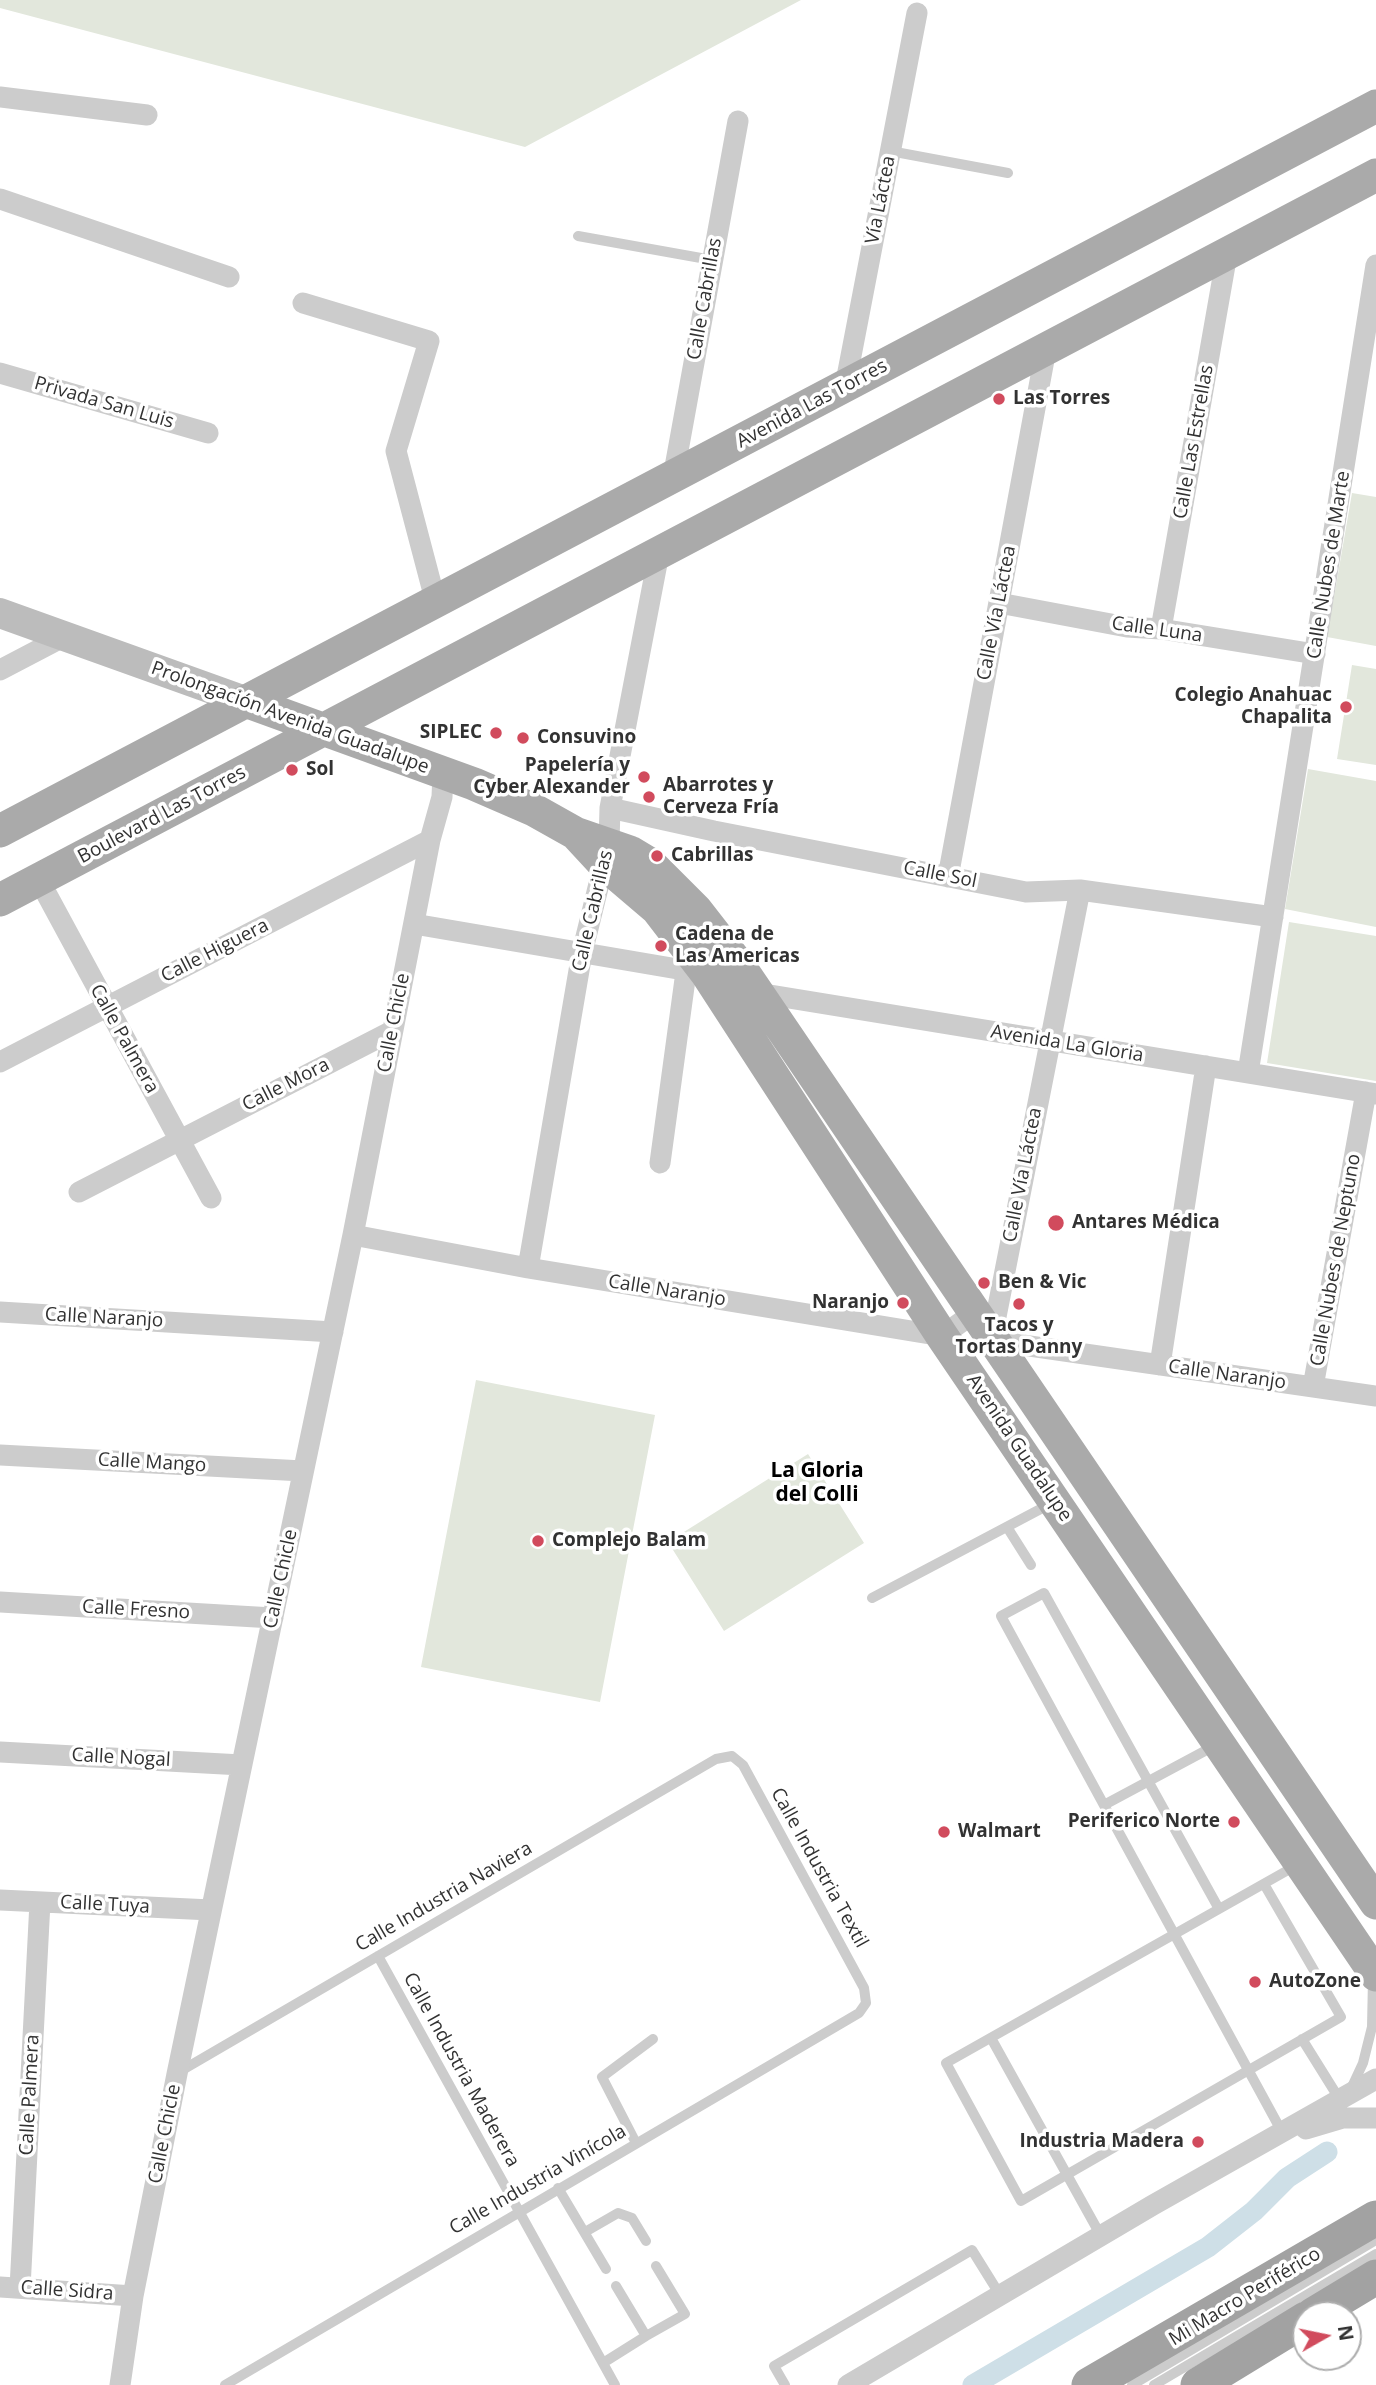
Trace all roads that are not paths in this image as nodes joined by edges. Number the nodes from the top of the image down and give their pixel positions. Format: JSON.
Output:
{"nodes":[{"id":1,"x":916,"y":13,"type":"dead end"},
{"id":2,"x":0,"y":97,"type":"edge"},
{"id":3,"x":1376,"y":106,"type":"edge"},
{"id":4,"x":147,"y":115,"type":"dead end"},
{"id":5,"x":738,"y":121,"type":"dead end"},
{"id":6,"x":890,"y":152,"type":"junction"},
{"id":7,"x":1008,"y":173,"type":"dead end"},
{"id":8,"x":1376,"y":175,"type":"edge"},
{"id":9,"x":0,"y":200,"type":"edge"},
{"id":10,"x":578,"y":236,"type":"dead end"},
{"id":11,"x":1227,"y":254,"type":"junction"},
{"id":12,"x":712,"y":260,"type":"junction"},
{"id":13,"x":1376,"y":265,"type":"edge"},
{"id":14,"x":229,"y":277,"type":"dead end"},
{"id":15,"x":303,"y":303,"type":"dead end"},
{"id":16,"x":1371,"y":336,"type":"edge"},
{"id":17,"x":1046,"y":349,"type":"junction"},
{"id":18,"x":0,"y":373,"type":"edge"},
{"id":19,"x":845,"y":387,"type":"junction"},
{"id":20,"x":208,"y":433,"type":"dead end"},
{"id":21,"x":673,"y":478,"type":"junction"},
{"id":22,"x":659,"y":553,"type":"junction"},
{"id":23,"x":436,"y":603,"type":"junction"},
{"id":24,"x":999,"y":603,"type":"junction"},
{"id":25,"x":0,"y":613,"type":"edge"},
{"id":26,"x":1161,"y":629,"type":"junction"},
{"id":27,"x":65,"y":636,"type":"junction"},
{"id":28,"x":1315,"y":654,"type":"junction"},
{"id":29,"x":0,"y":670,"type":"edge"},
{"id":30,"x":248,"y":702,"type":"junction"},
{"id":31,"x":324,"y":730,"type":"junction"},
{"id":32,"x":443,"y":773,"type":"junction"},
{"id":33,"x":610,"y":808,"type":"junction"},
{"id":34,"x":0,"y":831,"type":"edge"},
{"id":35,"x":430,"y":840,"type":"junction"},
{"id":36,"x":606,"y":853,"type":"junction"},
{"id":37,"x":948,"y":877,"type":"junction"},
{"id":38,"x":39,"y":880,"type":"junction"},
{"id":39,"x":1080,"y":890,"type":"junction"},
{"id":40,"x":0,"y":900,"type":"edge"},
{"id":41,"x":1273,"y":917,"type":"junction"},
{"id":42,"x":414,"y":924,"type":"junction"},
{"id":43,"x":582,"y":953,"type":"junction"},
{"id":44,"x":696,"y":973,"type":"junction"},
{"id":45,"x":758,"y":993,"type":"junction"},
{"id":46,"x":106,"y":1007,"type":"junction"},
{"id":47,"x":392,"y":1031,"type":"junction"},
{"id":48,"x":1051,"y":1041,"type":"junction"},
{"id":49,"x":0,"y":1062,"type":"edge"},
{"id":50,"x":1206,"y":1066,"type":"junction"},
{"id":51,"x":1248,"y":1073,"type":"junction"},
{"id":52,"x":1371,"y":1093,"type":"edge"},
{"id":53,"x":179,"y":1140,"type":"junction"},
{"id":54,"x":660,"y":1163,"type":"dead end"},
{"id":55,"x":79,"y":1192,"type":"dead end"},
{"id":56,"x":211,"y":1198,"type":"dead end"},
{"id":57,"x":353,"y":1235,"type":"junction"},
{"id":58,"x":528,"y":1268,"type":"junction"},
{"id":59,"x":0,"y":1312,"type":"edge"},
{"id":60,"x":987,"y":1330,"type":"junction"},
{"id":61,"x":333,"y":1332,"type":"junction"},
{"id":62,"x":942,"y":1336,"type":"junction"},
{"id":63,"x":1160,"y":1365,"type":"junction"},
{"id":64,"x":1313,"y":1387,"type":"junction"},
{"id":65,"x":1376,"y":1396,"type":"edge"},
{"id":66,"x":0,"y":1455,"type":"edge"},
{"id":67,"x":303,"y":1471,"type":"junction"},
{"id":68,"x":1055,"y":1501,"type":"junction"},
{"id":69,"x":1007,"y":1527,"type":"junction"},
{"id":70,"x":1031,"y":1565,"type":"dead end"},
{"id":71,"x":872,"y":1598,"type":"dead end"},
{"id":72,"x":0,"y":1602,"type":"edge"},
{"id":73,"x":273,"y":1618,"type":"junction"},
{"id":74,"x":1219,"y":1743,"type":"junction"},
{"id":75,"x":0,"y":1752,"type":"edge"},
{"id":76,"x":732,"y":1756,"type":"joint"},
{"id":77,"x":242,"y":1765,"type":"junction"},
{"id":78,"x":1149,"y":1782,"type":"junction"},
{"id":79,"x":1104,"y":1805,"type":"junction"},
{"id":80,"x":1300,"y":1863,"type":"junction"},
{"id":81,"x":1264,"y":1884,"type":"junction"},
{"id":82,"x":0,"y":1899,"type":"edge"},
{"id":83,"x":40,"y":1902,"type":"junction"},
{"id":84,"x":1376,"y":1903,"type":"edge"},
{"id":85,"x":1220,"y":1909,"type":"junction"},
{"id":86,"x":211,"y":1910,"type":"junction"},
{"id":87,"x":1175,"y":1934,"type":"junction"},
{"id":88,"x":378,"y":1956,"type":"junction"},
{"id":89,"x":1374,"y":1972,"type":"edge"},
{"id":90,"x":866,"y":2003,"type":"joint"},
{"id":91,"x":991,"y":2038,"type":"junction"},
{"id":92,"x":653,"y":2039,"type":"dead end"},
{"id":93,"x":1302,"y":2039,"type":"junction"},
{"id":94,"x":1249,"y":2072,"type":"junction"},
{"id":95,"x":177,"y":2074,"type":"junction"},
{"id":96,"x":1376,"y":2080,"type":"edge"},
{"id":97,"x":1344,"y":2098,"type":"junction"},
{"id":98,"x":1376,"y":2118,"type":"edge"},
{"id":99,"x":1287,"y":2130,"type":"junction"},
{"id":100,"x":636,"y":2143,"type":"junction"},
{"id":101,"x":1067,"y":2174,"type":"junction"},
{"id":102,"x":558,"y":2188,"type":"junction"},
{"id":103,"x":519,"y":2211,"type":"junction"},
{"id":104,"x":1376,"y":2218,"type":"edge"},
{"id":105,"x":585,"y":2232,"type":"junction"},
{"id":106,"x":1101,"y":2236,"type":"junction"},
{"id":107,"x":1376,"y":2240,"type":"edge"},
{"id":108,"x":646,"y":2241,"type":"dead end"},
{"id":109,"x":1376,"y":2255,"type":"edge"},
{"id":110,"x":656,"y":2266,"type":"dead end"},
{"id":111,"x":606,"y":2269,"type":"dead end"},
{"id":112,"x":1376,"y":2277,"type":"edge"},
{"id":113,"x":616,"y":2286,"type":"dead end"},
{"id":114,"x":10,"y":2287,"type":"edge"},
{"id":115,"x":134,"y":2295,"type":"junction"},
{"id":116,"x":1000,"y":2295,"type":"junction"},
{"id":117,"x":1336,"y":2301,"type":"edge"},
{"id":118,"x":1292,"y":2328,"type":"edge"},
{"id":119,"x":646,"y":2336,"type":"junction"},
{"id":120,"x":603,"y":2363,"type":"junction"},
{"id":121,"x":120,"y":2385,"type":"edge"},
{"id":122,"x":225,"y":2385,"type":"edge"},
{"id":123,"x":615,"y":2385,"type":"edge"},
{"id":124,"x":785,"y":2385,"type":"edge"},
{"id":125,"x":848,"y":2385,"type":"edge"},
{"id":126,"x":1089,"y":2385,"type":"edge"},
{"id":127,"x":1132,"y":2385,"type":"edge"},
{"id":128,"x":1154,"y":2385,"type":"edge"},
{"id":129,"x":1198,"y":2385,"type":"edge"}],
"edges":[{"from":1,"to":6,"type":"street","name":"Vía Láctea"},
{"from":2,"to":4,"type":"street"},
{"from":3,"to":19,"type":"main road","name":"Avenida Las Torres"},
{"from":5,"to":12,"type":"street","name":"Calle Cabrillas"},
{"from":6,"to":7,"type":"lane"},
{"from":6,"to":19,"type":"street","name":"Vía Láctea"},
{"from":8,"to":11,"type":"main road"},
{"from":9,"to":14,"type":"street"},
{"from":10,"to":12,"type":"lane"},
{"from":11,"to":17,"type":"main road"},
{"from":11,"to":26,"type":"street","name":"Calle Las Estrellas"},
{"from":12,"to":21,"type":"street","name":"Calle Cabrillas"},
{"from":13,"to":16,"type":"street","name":"Calle Nubes de Marte"},
{"from":15,"to":23,"type":"street"},
{"from":16,"to":28,"type":"street","name":"Calle Nubes de Marte"},
{"from":17,"to":22,"type":"main road"},
{"from":17,"to":24,"type":"street","name":"Calle Vía Láctea"},
{"from":18,"to":20,"type":"street","name":"Privada San Luis"},
{"from":19,"to":21,"type":"main road","name":"Avenida Las Torres"},
{"from":21,"to":23,"type":"main road","name":"Avenida Las Torres"},
{"from":22,"to":31,"type":"main road"},
{"from":22,"to":33,"type":"street","name":"Calle Cabrillas"},
{"from":23,"to":30,"type":"main road","name":"Avenida Las Torres"},
{"from":24,"to":26,"type":"street","name":"Calle Luna"},
{"from":24,"to":37,"type":"street","name":"Calle Vía Láctea"},
{"from":25,"to":27,"type":"main road","name":"Prolongación Avenida Guadalupe"},
{"from":26,"to":28,"type":"street","name":"Calle Luna"},
{"from":27,"to":29,"type":"street"},
{"from":27,"to":30,"type":"main road","name":"Prolongación Avenida Guadalupe"},
{"from":28,"to":41,"type":"street","name":"Calle Nubes de Marte"},
{"from":30,"to":31,"type":"main road","name":"Prolongación Avenida Guadalupe"},
{"from":30,"to":34,"type":"main road"},
{"from":31,"to":32,"type":"main road","name":"Prolongación Avenida Guadalupe"},
{"from":31,"to":38,"type":"main road","name":"Boulevard Las Torres"},
{"from":32,"to":35,"type":"street","name":"Calle Chicle"},
{"from":32,"to":36,"type":"main road","name":"Prolongación Avenida Guadalupe"},
{"from":33,"to":36,"type":"street","name":"Calle Cabrillas"},
{"from":33,"to":37,"type":"street","name":"Calle Sol"},
{"from":35,"to":42,"type":"street","name":"Calle Chicle"},
{"from":35,"to":46,"type":"street","name":"Calle Higuera"},
{"from":36,"to":43,"type":"street","name":"Calle Cabrillas"},
{"from":36,"to":44,"type":"main road","name":"Avenida Guadalupe"},
{"from":36,"to":45,"type":"main road","name":"Avenida Guadalupe"},
{"from":37,"to":39,"type":"street","name":"Calle Sol"},
{"from":38,"to":40,"type":"main road","name":"Boulevard Las Torres"},
{"from":38,"to":46,"type":"street","name":"Calle Palmera"},
{"from":39,"to":41,"type":"street","name":"Calle Sol"},
{"from":39,"to":48,"type":"street","name":"Calle Vía Láctea"},
{"from":41,"to":51,"type":"street","name":"Calle Nubes de Marte"},
{"from":42,"to":43,"type":"street"},
{"from":42,"to":47,"type":"street","name":"Calle Chicle"},
{"from":43,"to":44,"type":"street"},
{"from":43,"to":58,"type":"street","name":"Calle Cabrillas"},
{"from":44,"to":54,"type":"street"},
{"from":44,"to":62,"type":"main road","name":"Avenida Guadalupe"},
{"from":45,"to":48,"type":"street","name":"Avenida La Gloria"},
{"from":45,"to":60,"type":"main road","name":"Avenida Guadalupe"},
{"from":46,"to":49,"type":"street","name":"Calle Higuera"},
{"from":46,"to":53,"type":"street","name":"Calle Palmera"},
{"from":47,"to":53,"type":"street","name":"Calle Mora"},
{"from":47,"to":57,"type":"street","name":"Calle Chicle"},
{"from":48,"to":50,"type":"street","name":"Avenida La Gloria"},
{"from":48,"to":60,"type":"street","name":"Calle Vía Láctea"},
{"from":50,"to":51,"type":"street","name":"Avenida La Gloria"},
{"from":50,"to":63,"type":"street"},
{"from":51,"to":52,"type":"street","name":"Avenida La Gloria"},
{"from":52,"to":64,"type":"street","name":"Calle Nubes de Neptuno"},
{"from":53,"to":55,"type":"street","name":"Calle Mora"},
{"from":53,"to":56,"type":"street","name":"Calle Palmera"},
{"from":57,"to":58,"type":"street","name":"Calle Naranjo"},
{"from":57,"to":61,"type":"street","name":"Calle Chicle"},
{"from":58,"to":62,"type":"street","name":"Calle Naranjo"},
{"from":59,"to":61,"type":"street","name":"Calle Naranjo"},
{"from":60,"to":62,"type":"street"},
{"from":60,"to":63,"type":"street","name":"Calle Naranjo"},
{"from":60,"to":84,"type":"main road","name":"Avenida Guadalupe"},
{"from":61,"to":67,"type":"street","name":"Calle Chicle"},
{"from":62,"to":68,"type":"main road","name":"Avenida Guadalupe"},
{"from":63,"to":64,"type":"street","name":"Calle Naranjo"},
{"from":64,"to":65,"type":"street","name":"Calle Naranjo"},
{"from":66,"to":67,"type":"street","name":"Calle Mango"},
{"from":67,"to":73,"type":"street","name":"Calle Chicle"},
{"from":68,"to":69,"type":"lane"},
{"from":68,"to":74,"type":"main road","name":"Avenida Guadalupe"},
{"from":69,"to":70,"type":"lane"},
{"from":69,"to":71,"type":"lane"},
{"from":72,"to":73,"type":"street","name":"Calle Fresno"},
{"from":73,"to":77,"type":"street","name":"Calle Chicle"},
{"from":74,"to":78,"type":"lane"},
{"from":74,"to":80,"type":"main road","name":"Avenida Guadalupe"},
{"from":75,"to":77,"type":"street","name":"Calle Nogal"},
{"from":76,"to":88,"type":"lane","name":"Calle Industria Naviera"},
{"from":76,"to":90,"type":"lane","name":"Calle Industria Textil"},
{"from":77,"to":86,"type":"street","name":"Calle Chicle"},
{"from":78,"to":79,"type":"lane"},
{"from":78,"to":79,"type":"lane"},
{"from":78,"to":85,"type":"lane"},
{"from":79,"to":87,"type":"lane"},
{"from":80,"to":81,"type":"lane"},
{"from":80,"to":89,"type":"main road","name":"Avenida Guadalupe"},
{"from":81,"to":85,"type":"lane"},
{"from":81,"to":93,"type":"lane"},
{"from":82,"to":83,"type":"street","name":"Calle Tuya"},
{"from":83,"to":86,"type":"street","name":"Calle Tuya"},
{"from":83,"to":114,"type":"street","name":"Calle Palmera"},
{"from":85,"to":87,"type":"lane"},
{"from":86,"to":95,"type":"street","name":"Calle Chicle"},
{"from":87,"to":91,"type":"lane"},
{"from":87,"to":94,"type":"lane"},
{"from":88,"to":95,"type":"lane","name":"Calle Industria Naviera"},
{"from":88,"to":103,"type":"lane","name":"Calle Industria Maderera"},
{"from":89,"to":97,"type":"lane"},
{"from":90,"to":100,"type":"lane","name":"Calle Industria Vinícola"},
{"from":91,"to":101,"type":"lane"},
{"from":91,"to":101,"type":"lane"},
{"from":92,"to":100,"type":"lane"},
{"from":93,"to":94,"type":"lane"},
{"from":93,"to":97,"type":"lane"},
{"from":94,"to":99,"type":"lane"},
{"from":94,"to":101,"type":"lane"},
{"from":95,"to":115,"type":"street","name":"Calle Chicle"},
{"from":96,"to":97,"type":"street"},
{"from":97,"to":99,"type":"street"},
{"from":98,"to":99,"type":"street"},
{"from":99,"to":106,"type":"street"},
{"from":100,"to":102,"type":"lane","name":"Calle Industria Vinícola"},
{"from":101,"to":106,"type":"lane"},
{"from":102,"to":103,"type":"lane","name":"Calle Industria Vinícola"},
{"from":102,"to":105,"type":"lane"},
{"from":103,"to":120,"type":"lane","name":"Calle Industria Maderera"},
{"from":103,"to":122,"type":"lane","name":"Calle Industria Vinícola"},
{"from":104,"to":126,"type":"highway"},
{"from":105,"to":108,"type":"lane"},
{"from":105,"to":111,"type":"lane"},
{"from":106,"to":116,"type":"street"},
{"from":107,"to":127,"type":"lane","name":"Mi Macro Periférico"},
{"from":109,"to":128,"type":"lane","name":"Mi Macro Periférico"},
{"from":110,"to":119,"type":"lane"},
{"from":112,"to":117,"type":"highway"},
{"from":113,"to":119,"type":"lane"},
{"from":114,"to":115,"type":"street","name":"Calle Sidra"},
{"from":115,"to":121,"type":"street","name":"Calle Chicle"},
{"from":116,"to":124,"type":"lane"},
{"from":116,"to":125,"type":"street"},
{"from":118,"to":129,"type":"highway"},
{"from":119,"to":120,"type":"lane"},
{"from":120,"to":123,"type":"lane","name":"Calle Industria Maderera"}]}
